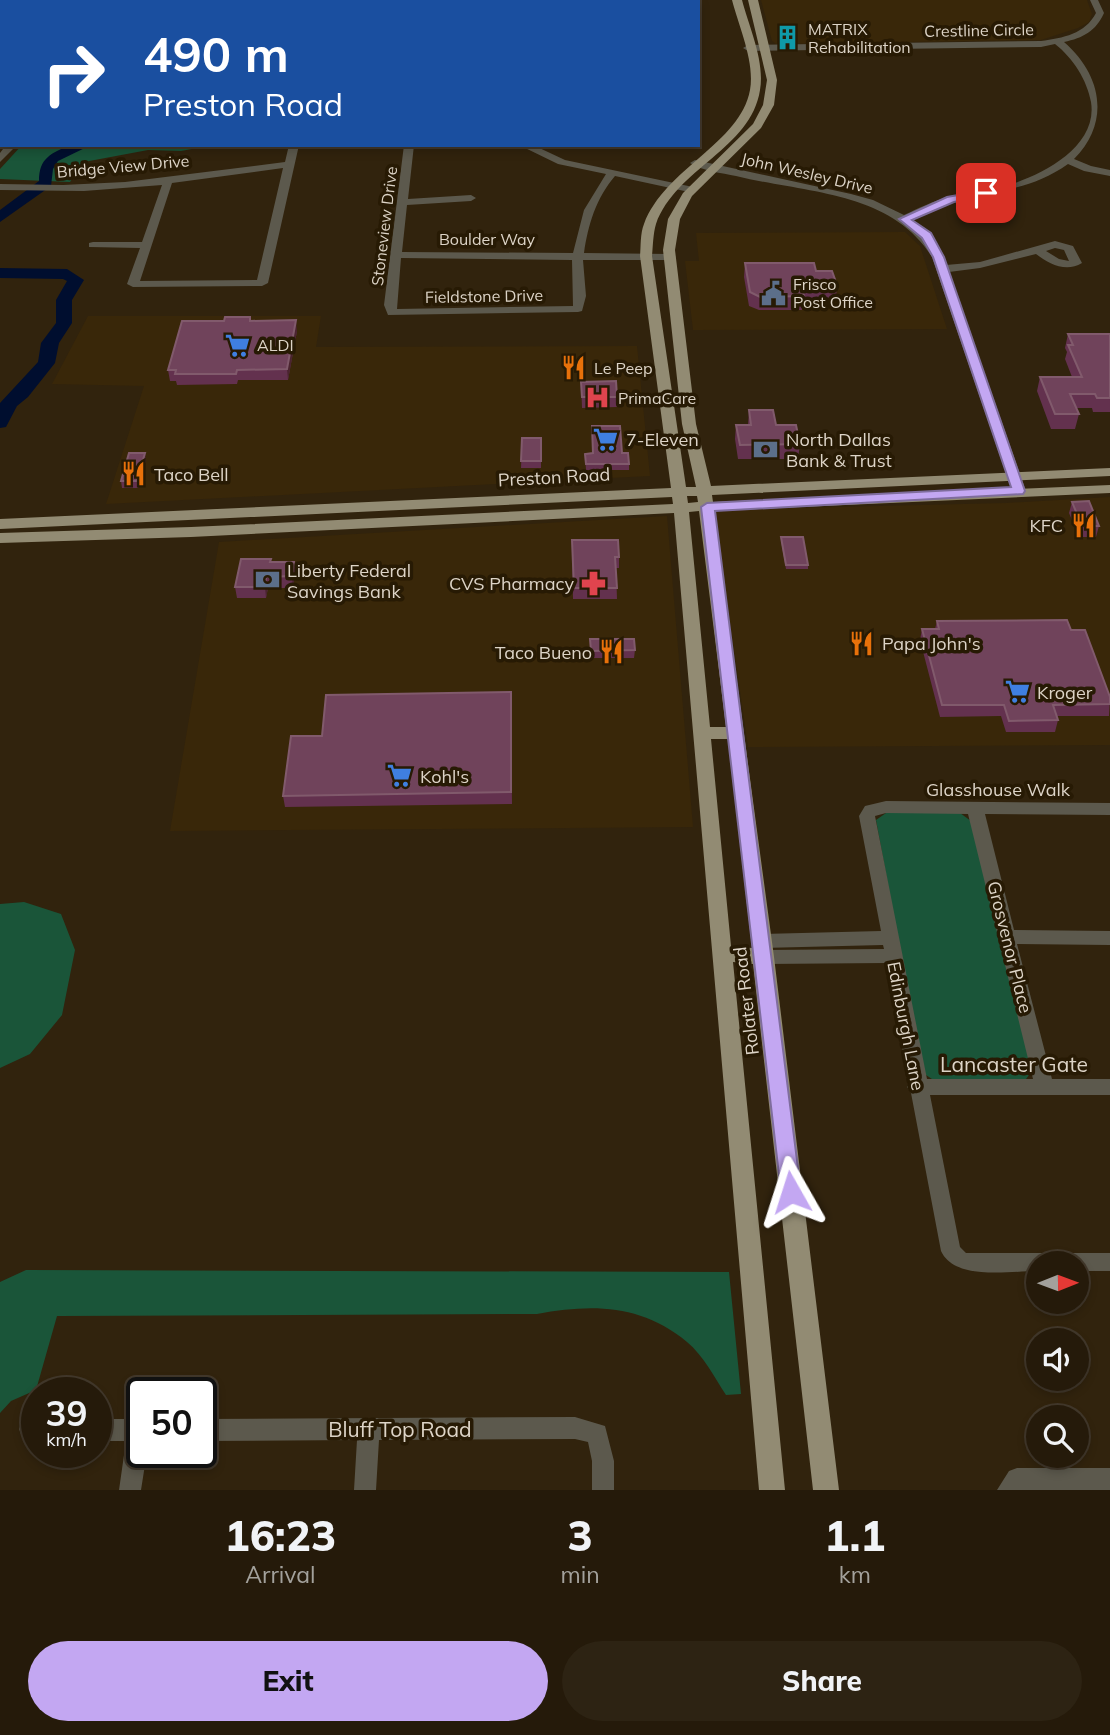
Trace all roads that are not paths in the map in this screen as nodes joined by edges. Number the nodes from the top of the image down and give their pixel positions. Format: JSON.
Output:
{"nodes":[{"id":1,"x":737,"y":0,"type":"edge"},
{"id":2,"x":753,"y":0,"type":"edge"},
{"id":3,"x":1094,"y":0,"type":"edge"},
{"id":4,"x":1057,"y":41,"type":"junction"},
{"id":5,"x":748,"y":48,"type":"junction"},
{"id":6,"x":764,"y":48,"type":"junction"},
{"id":7,"x":749,"y":110,"type":"junction"},
{"id":8,"x":766,"y":111,"type":"junction"},
{"id":9,"x":294,"y":147,"type":"edge"},
{"id":10,"x":409,"y":147,"type":"edge"},
{"id":11,"x":528,"y":147,"type":"edge"},
{"id":12,"x":1067,"y":160,"type":"junction"},
{"id":13,"x":695,"y":163,"type":"junction"},
{"id":14,"x":289,"y":165,"type":"junction"},
{"id":15,"x":711,"y":167,"type":"junction"},
{"id":16,"x":613,"y":173,"type":"junction"},
{"id":17,"x":1110,"y":173,"type":"edge"},
{"id":18,"x":168,"y":181,"type":"junction"},
{"id":19,"x":671,"y":186,"type":"junction"},
{"id":20,"x":0,"y":187,"type":"edge"},
{"id":21,"x":689,"y":189,"type":"junction"},
{"id":22,"x":471,"y":198,"type":"dead end"},
{"id":23,"x":404,"y":202,"type":"junction"},
{"id":24,"x":904,"y":219,"type":"junction"},
{"id":25,"x":93,"y":245,"type":"dead end"},
{"id":26,"x":146,"y":245,"type":"junction"},
{"id":27,"x":1038,"y":250,"type":"dead end"},
{"id":28,"x":647,"y":253,"type":"junction"},
{"id":29,"x":669,"y":253,"type":"junction"},
{"id":30,"x":577,"y":254,"type":"junction"},
{"id":31,"x":397,"y":255,"type":"junction"},
{"id":32,"x":942,"y":269,"type":"junction"},
{"id":33,"x":390,"y":311,"type":"joint"},
{"id":34,"x":656,"y":322,"type":"junction"},
{"id":35,"x":677,"y":322,"type":"junction"},
{"id":36,"x":660,"y":373,"type":"junction"},
{"id":37,"x":683,"y":374,"type":"junction"},
{"id":38,"x":1110,"y":472,"type":"edge"},
{"id":39,"x":1014,"y":475,"type":"junction"},
{"id":40,"x":704,"y":489,"type":"junction"},
{"id":41,"x":1110,"y":489,"type":"edge"},
{"id":42,"x":679,"y":491,"type":"junction"},
{"id":43,"x":1019,"y":491,"type":"junction"},
{"id":44,"x":426,"y":503,"type":"junction"},
{"id":45,"x":707,"y":507,"type":"junction"},
{"id":46,"x":680,"y":508,"type":"junction"},
{"id":47,"x":426,"y":520,"type":"junction"},
{"id":48,"x":0,"y":524,"type":"edge"},
{"id":49,"x":78,"y":528,"type":"junction"},
{"id":50,"x":97,"y":528,"type":"junction"},
{"id":51,"x":0,"y":538,"type":"edge"},
{"id":52,"x":723,"y":626,"type":"junction"},
{"id":53,"x":691,"y":628,"type":"junction"},
{"id":54,"x":700,"y":733,"type":"junction"},
{"id":55,"x":736,"y":733,"type":"junction"},
{"id":56,"x":886,"y":807,"type":"joint"},
{"id":57,"x":975,"y":808,"type":"junction"},
{"id":58,"x":1110,"y":808,"type":"edge"},
{"id":59,"x":1007,"y":937,"type":"junction"},
{"id":60,"x":1110,"y":938,"type":"edge"},
{"id":61,"x":891,"y":947,"type":"junction"},
{"id":62,"x":763,"y":949,"type":"junction"},
{"id":63,"x":721,"y":953,"type":"junction"},
{"id":64,"x":918,"y":1087,"type":"junction"},
{"id":65,"x":1044,"y":1087,"type":"junction"},
{"id":66,"x":1110,"y":1087,"type":"edge"},
{"id":67,"x":1110,"y":1262,"type":"edge"},
{"id":68,"x":369,"y":1429,"type":"junction"},
{"id":69,"x":217,"y":1430,"type":"edge"},
{"id":70,"x":134,"y":1468,"type":"edge"},
{"id":71,"x":1110,"y":1479,"type":"edge"},
{"id":72,"x":1008,"y":1489,"type":"edge"},
{"id":73,"x":131,"y":1490,"type":"edge"},
{"id":74,"x":365,"y":1490,"type":"edge"},
{"id":75,"x":603,"y":1490,"type":"edge"},
{"id":76,"x":772,"y":1490,"type":"edge"},
{"id":77,"x":826,"y":1490,"type":"edge"}],
"edges":[{"from":1,"to":5,"type":"main road"},
{"from":2,"to":6,"type":"main road"},
{"from":3,"to":4,"type":"street","name":"Crestline Circle"},
{"from":4,"to":6,"type":"street","name":"Crestline Circle"},
{"from":4,"to":12,"type":"street"},
{"from":5,"to":6,"type":"street","name":"Crestline Circle"},
{"from":5,"to":7,"type":"main road"},
{"from":6,"to":8,"type":"main road"},
{"from":7,"to":8,"type":"main road"},
{"from":7,"to":13,"type":"main road"},
{"from":8,"to":15,"type":"main road","name":"Rolater Road"},
{"from":9,"to":14,"type":"street"},
{"from":10,"to":23,"type":"street","name":"Stoneview Drive"},
{"from":11,"to":16,"type":"street"},
{"from":12,"to":17,"type":"street"},
{"from":12,"to":24,"type":"street"},
{"from":13,"to":15,"type":"street","name":"John Wesley Drive"},
{"from":13,"to":19,"type":"main road"},
{"from":14,"to":18,"type":"street","name":"Bridge View Drive"},
{"from":14,"to":26,"type":"street"},
{"from":15,"to":21,"type":"main road","name":"Rolater Road"},
{"from":15,"to":24,"type":"street","name":"John Wesley Drive"},
{"from":16,"to":19,"type":"street"},
{"from":16,"to":30,"type":"street"},
{"from":18,"to":20,"type":"street","name":"Bridge View Drive"},
{"from":18,"to":26,"type":"street"},
{"from":19,"to":21,"type":"street"},
{"from":19,"to":28,"type":"main road"},
{"from":21,"to":29,"type":"main road","name":"Rolater Road"},
{"from":22,"to":23,"type":"street"},
{"from":23,"to":31,"type":"street","name":"Stoneview Drive"},
{"from":24,"to":32,"type":"street","name":"John Wesley Drive"},
{"from":25,"to":26,"type":"street"},
{"from":27,"to":32,"type":"street"},
{"from":28,"to":29,"type":"street","name":"Boulder Way"},
{"from":28,"to":30,"type":"street","name":"Boulder Way"},
{"from":28,"to":34,"type":"main road","name":"Rolater Road"},
{"from":29,"to":35,"type":"main road","name":"Rolater Road"},
{"from":30,"to":31,"type":"street","name":"Boulder Way"},
{"from":30,"to":33,"type":"street","name":"Fieldstone Drive"},
{"from":31,"to":33,"type":"street","name":"Stoneview Drive"},
{"from":32,"to":39,"type":"street","name":"John Wesley Drive"},
{"from":34,"to":35,"type":"main road"},
{"from":34,"to":36,"type":"main road","name":"Rolater Road"},
{"from":35,"to":37,"type":"main road","name":"Rolater Road"},
{"from":36,"to":37,"type":"main road"},
{"from":36,"to":42,"type":"main road","name":"Rolater Road"},
{"from":37,"to":40,"type":"main road","name":"Rolater Road"},
{"from":38,"to":39,"type":"main road","name":"Preston Road"},
{"from":39,"to":40,"type":"main road","name":"Preston Road"},
{"from":39,"to":43,"type":"street","name":"John Wesley Drive"},
{"from":40,"to":42,"type":"main road","name":"Preston Road"},
{"from":40,"to":45,"type":"main road","name":"Rolater Road"},
{"from":41,"to":43,"type":"main road","name":"Preston Road"},
{"from":42,"to":44,"type":"main road","name":"Preston Road"},
{"from":42,"to":46,"type":"main road","name":"Rolater Road"},
{"from":43,"to":45,"type":"main road","name":"Preston Road"},
{"from":44,"to":47,"type":"main road"},
{"from":44,"to":50,"type":"main road","name":"Preston Road"},
{"from":45,"to":46,"type":"main road","name":"Preston Road"},
{"from":45,"to":52,"type":"main road","name":"Rolater Road"},
{"from":46,"to":47,"type":"main road","name":"Preston Road"},
{"from":46,"to":53,"type":"main road","name":"Rolater Road"},
{"from":47,"to":50,"type":"main road","name":"Preston Road"},
{"from":48,"to":49,"type":"main road","name":"Preston Road"},
{"from":49,"to":50,"type":"main road","name":"Preston Road"},
{"from":49,"to":51,"type":"main road","name":"Preston Road"},
{"from":52,"to":53,"type":"main road"},
{"from":52,"to":55,"type":"main road","name":"Rolater Road"},
{"from":53,"to":54,"type":"main road","name":"Rolater Road"},
{"from":54,"to":55,"type":"main road"},
{"from":54,"to":63,"type":"main road","name":"Rolater Road"},
{"from":55,"to":62,"type":"main road","name":"Rolater Road"},
{"from":56,"to":57,"type":"street","name":"Glasshouse Walk"},
{"from":56,"to":61,"type":"street","name":"Edinburgh Lane"},
{"from":57,"to":58,"type":"street","name":"Glasshouse Walk"},
{"from":57,"to":59,"type":"street","name":"Grosvenor Place"},
{"from":59,"to":60,"type":"street"},
{"from":59,"to":65,"type":"street","name":"Grosvenor Place"},
{"from":61,"to":62,"type":"street"},
{"from":61,"to":64,"type":"street","name":"Edinburgh Lane"},
{"from":62,"to":63,"type":"main road"},
{"from":62,"to":77,"type":"main road","name":"Rolater Road"},
{"from":63,"to":76,"type":"main road","name":"Rolater Road"},
{"from":64,"to":65,"type":"street","name":"Lancaster Gate"},
{"from":64,"to":67,"type":"street","name":"Edinburgh Lane"},
{"from":65,"to":66,"type":"street","name":"Lancaster Gate"},
{"from":68,"to":69,"type":"street","name":"Bluff Top Road"},
{"from":68,"to":74,"type":"street"},
{"from":68,"to":75,"type":"street","name":"Bluff Top Road"},
{"from":70,"to":73,"type":"street"},
{"from":71,"to":72,"type":"street"}]}
